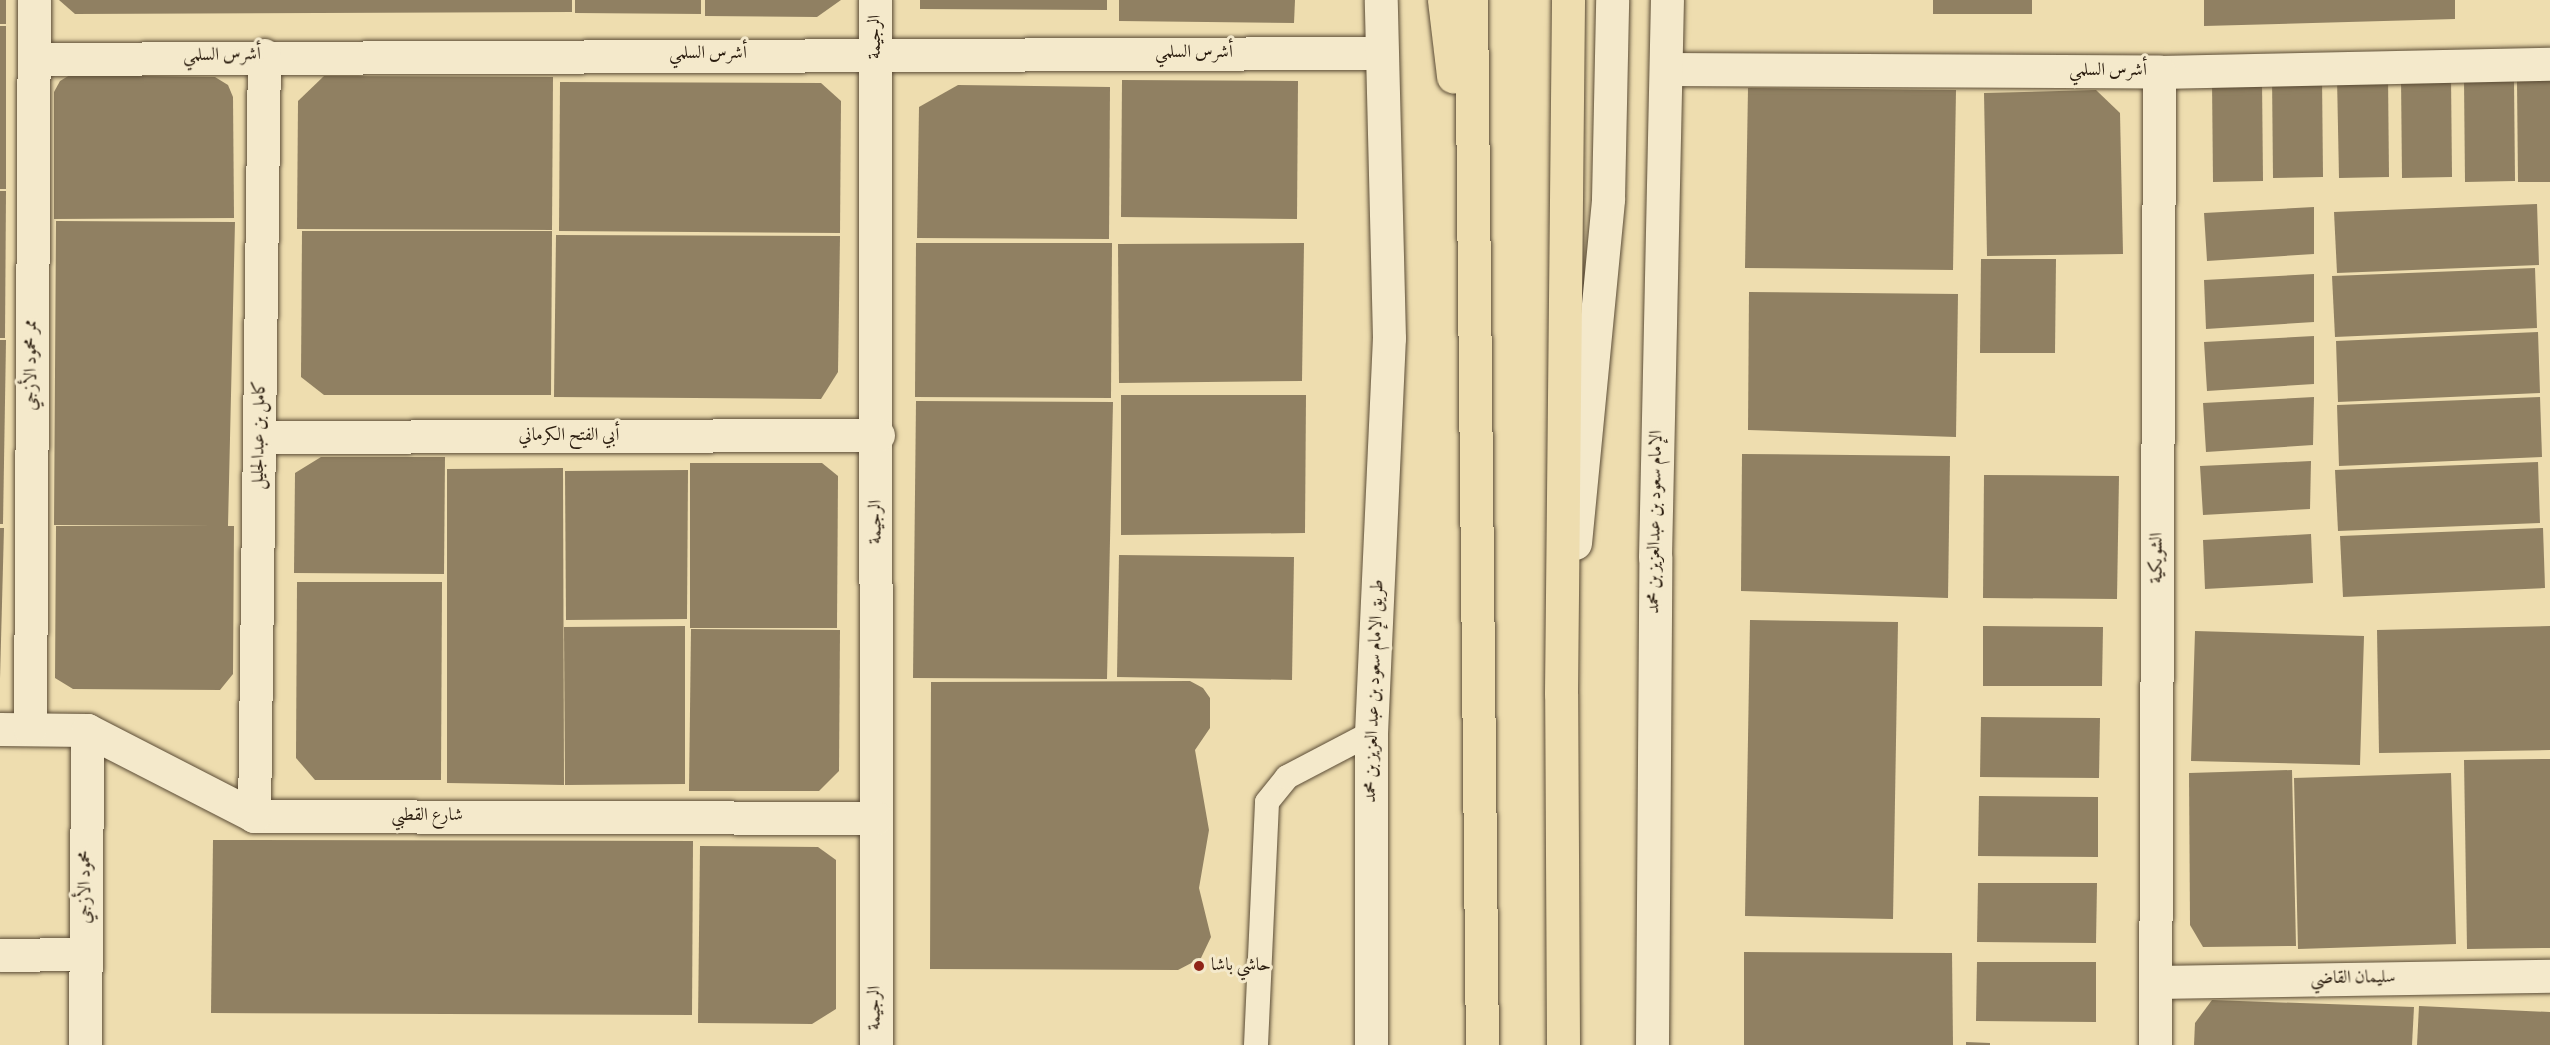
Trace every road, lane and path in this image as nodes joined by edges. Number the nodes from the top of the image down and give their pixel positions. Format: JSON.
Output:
{"nodes":[{"id":1,"x":34,"y":0,"type":"edge"},
{"id":2,"x":875,"y":0,"type":"edge"},
{"id":3,"x":1381,"y":0,"type":"edge"},
{"id":4,"x":1444,"y":0,"type":"edge"},
{"id":5,"x":1471,"y":0,"type":"edge"},
{"id":6,"x":1568,"y":0,"type":"edge"},
{"id":7,"x":1612,"y":0,"type":"edge"},
{"id":8,"x":1667,"y":0,"type":"edge"},
{"id":9,"x":1382,"y":53,"type":"junction"},
{"id":10,"x":876,"y":54,"type":"junction"},
{"id":11,"x":264,"y":55,"type":"junction"},
{"id":12,"x":34,"y":59,"type":"junction"},
{"id":13,"x":2550,"y":64,"type":"edge"},
{"id":14,"x":1666,"y":69,"type":"junction"},
{"id":15,"x":2159,"y":72,"type":"junction"},
{"id":16,"x":1471,"y":214,"type":"junction"},
{"id":17,"x":878,"y":435,"type":"junction"},
{"id":18,"x":261,"y":437,"type":"junction"},
{"id":19,"x":1561,"y":694,"type":"junction"},
{"id":20,"x":15,"y":729,"type":"edge"},
{"id":21,"x":87,"y":730,"type":"junction"},
{"id":22,"x":1371,"y":733,"type":"junction"},
{"id":23,"x":254,"y":816,"type":"junction"},
{"id":24,"x":876,"y":818,"type":"junction"},
{"id":25,"x":86,"y":954,"type":"junction"},
{"id":26,"x":0,"y":956,"type":"edge"},
{"id":27,"x":2550,"y":976,"type":"edge"},
{"id":28,"x":2157,"y":982,"type":"junction"},
{"id":29,"x":85,"y":1045,"type":"edge"},
{"id":30,"x":876,"y":1045,"type":"edge"},
{"id":31,"x":1256,"y":1045,"type":"edge"},
{"id":32,"x":1371,"y":1045,"type":"edge"},
{"id":33,"x":1482,"y":1045,"type":"edge"},
{"id":34,"x":1563,"y":1045,"type":"edge"},
{"id":35,"x":1652,"y":1045,"type":"edge"},
{"id":36,"x":2155,"y":1045,"type":"edge"}],
"edges":[{"from":1,"to":12,"type":"street","name":"ممر محمود الأزجي"},
{"from":2,"to":10,"type":"street","name":"الرجيمة"},
{"from":3,"to":9,"type":"street","name":"طريق الإمام سعود بن عبد العزيز بن محمد"},
{"from":4,"to":16,"type":"main road"},
{"from":5,"to":16,"type":"main road"},
{"from":6,"to":19,"type":"main road"},
{"from":7,"to":19,"type":"street"},
{"from":8,"to":14,"type":"street","name":"الإمام سعود بن عبدالعزيز بن محمد"},
{"from":9,"to":10,"type":"street","name":"أشرس السلمي"},
{"from":9,"to":22,"type":"street","name":"طريق الإمام سعود بن عبد العزيز بن محمد"},
{"from":10,"to":11,"type":"street","name":"أشرس السلمي"},
{"from":10,"to":17,"type":"street","name":"الرجيمة"},
{"from":11,"to":12,"type":"street","name":"أشرس السلمي"},
{"from":11,"to":18,"type":"street","name":"كامل بن عبدالجليل"},
{"from":12,"to":20,"type":"street","name":"ممر محمود الأزجي"},
{"from":13,"to":15,"type":"street","name":"أشرس السلمي"},
{"from":14,"to":15,"type":"street","name":"أشرس السلمي"},
{"from":14,"to":35,"type":"street","name":"الإمام سعود بن عبدالعزيز بن محمد"},
{"from":15,"to":28,"type":"street","name":"الشويكية"},
{"from":16,"to":33,"type":"main road"},
{"from":17,"to":18,"type":"street","name":"أبي الفتح الكرماني"},
{"from":17,"to":24,"type":"street","name":"الرجيمة"},
{"from":18,"to":23,"type":"street","name":"كامل بن عبدالجليل"},
{"from":19,"to":34,"type":"main road"},
{"from":20,"to":21,"type":"street","name":"شارع القطبي"},
{"from":21,"to":23,"type":"street","name":"شارع القطبي"},
{"from":21,"to":25,"type":"street","name":"محمود الأزجي"},
{"from":22,"to":31,"type":"lane"},
{"from":22,"to":32,"type":"street","name":"طريق الإمام سعود بن عبد العزيز بن محمد"},
{"from":23,"to":24,"type":"street","name":"شارع القطبي"},
{"from":24,"to":30,"type":"street","name":"الرجيمة"},
{"from":25,"to":26,"type":"street"},
{"from":25,"to":29,"type":"street","name":"محمود الأزجي"},
{"from":27,"to":28,"type":"street","name":"سليمان القاضي"},
{"from":28,"to":36,"type":"street","name":"الشويكية"}]}
